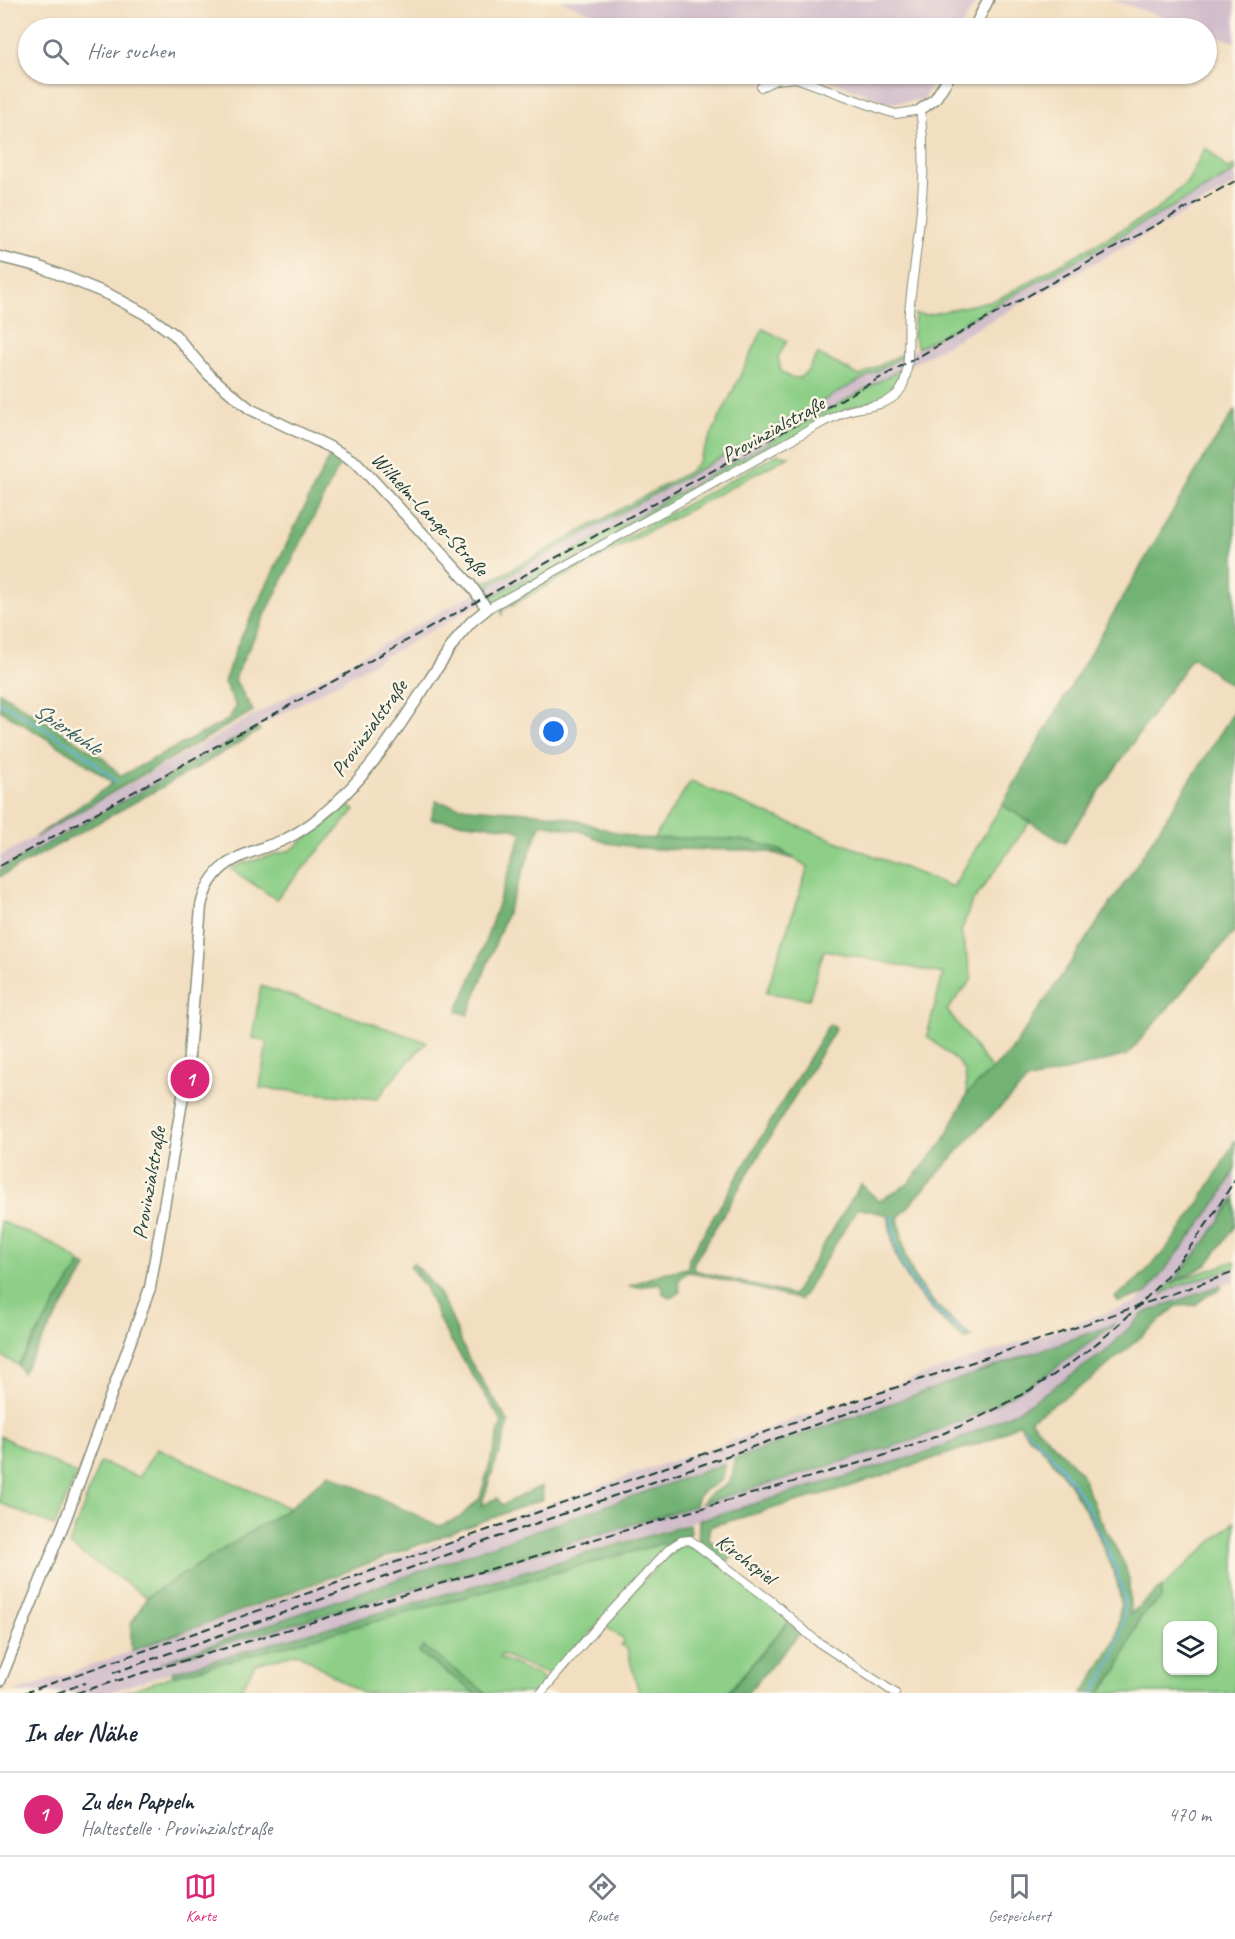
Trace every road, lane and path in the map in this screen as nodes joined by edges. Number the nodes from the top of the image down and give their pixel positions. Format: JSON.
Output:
{"nodes":[{"id":1,"x":988,"y":0,"type":"edge"},
{"id":2,"x":979,"y":18,"type":"edge"},
{"id":3,"x":767,"y":84,"type":"edge"},
{"id":4,"x":812,"y":84,"type":"edge"},
{"id":5,"x":945,"y":84,"type":"edge"},
{"id":6,"x":761,"y":87,"type":"dead end"},
{"id":7,"x":920,"y":110,"type":"junction"},
{"id":8,"x":0,"y":257,"type":"edge"},
{"id":9,"x":487,"y":609,"type":"junction"},
{"id":10,"x":0,"y":1681,"type":"edge"},
{"id":11,"x":541,"y":1693,"type":"edge"},
{"id":12,"x":895,"y":1693,"type":"edge"}],
"edges":[{"from":1,"to":2,"type":"street"},
{"from":3,"to":6,"type":"street"},
{"from":4,"to":7,"type":"street"},
{"from":5,"to":7,"type":"street"},
{"from":7,"to":9,"type":"street","name":"Provinzialstraße"},
{"from":8,"to":9,"type":"street","name":"Wilhelm-Lange-Straße"},
{"from":9,"to":10,"type":"street","name":"Provinzialstraße"},
{"from":11,"to":12,"type":"street","name":"Kirchspiel"}]}
